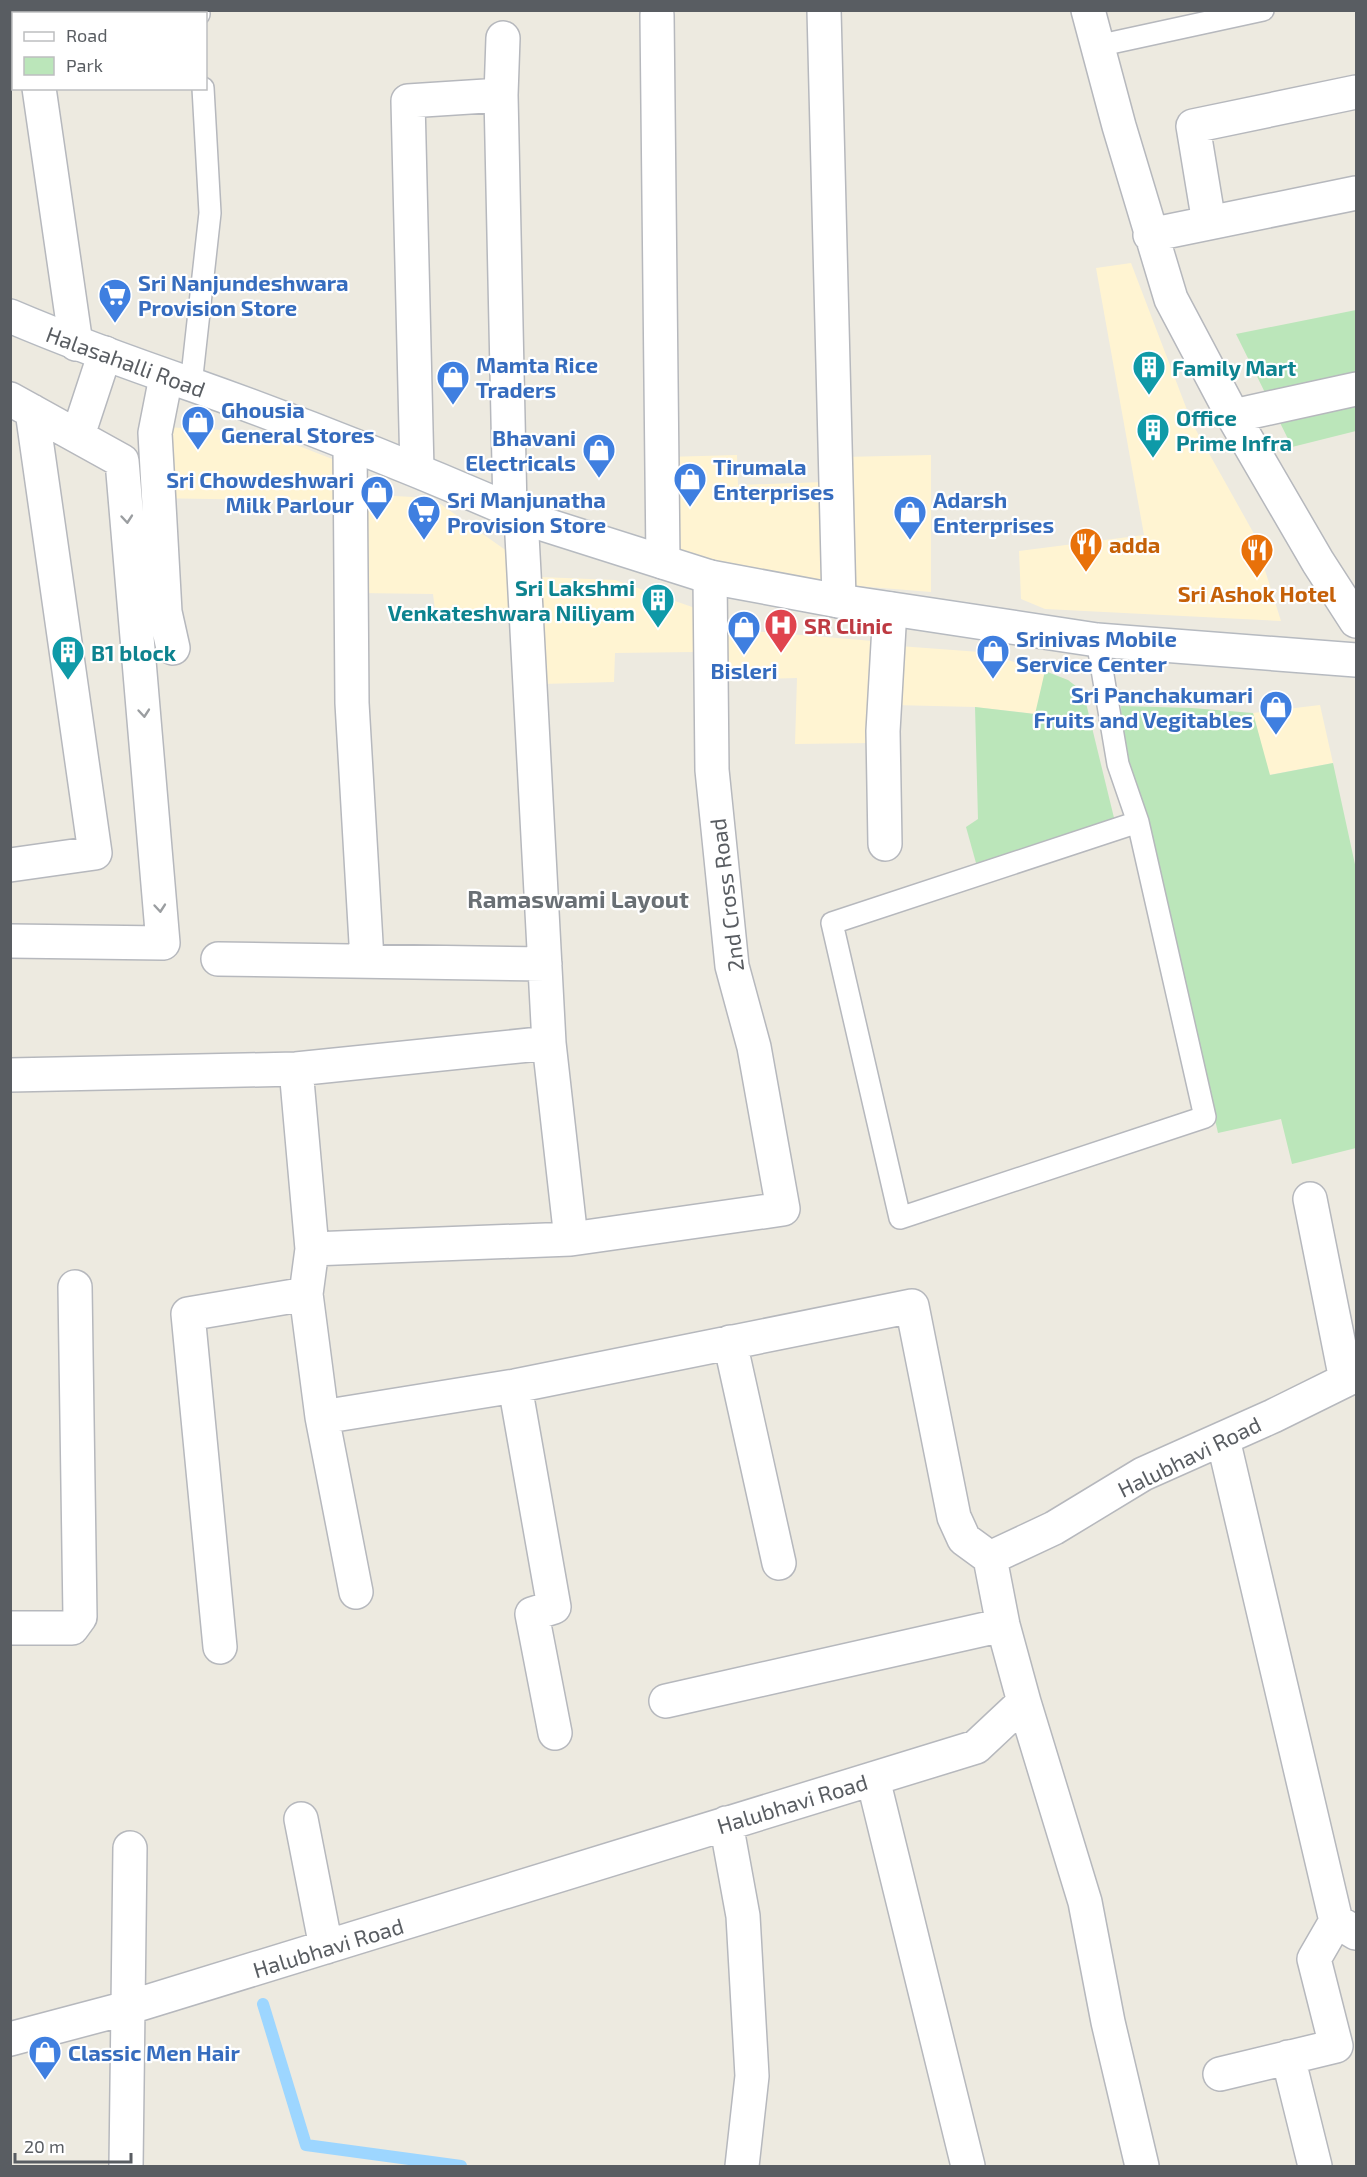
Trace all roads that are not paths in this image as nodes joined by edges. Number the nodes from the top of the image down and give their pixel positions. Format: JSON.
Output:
{"nodes":[{"id":1,"x":824,"y":10,"type":"edge"},
{"id":2,"x":1088,"y":10,"type":"edge"},
{"id":3,"x":1263,"y":10,"type":"edge"},
{"id":4,"x":657,"y":15,"type":"dead end"},
{"id":5,"x":503,"y":38,"type":"dead end"},
{"id":6,"x":1096,"y":46,"type":"junction"},
{"id":7,"x":39,"y":90,"type":"edge"},
{"id":8,"x":203,"y":90,"type":"edge"},
{"id":9,"x":1356,"y":92,"type":"edge"},
{"id":10,"x":501,"y":95,"type":"junction"},
{"id":11,"x":1356,"y":193,"type":"edge"},
{"id":12,"x":1209,"y":223,"type":"junction"},
{"id":13,"x":1150,"y":235,"type":"junction"},
{"id":14,"x":10,"y":316,"type":"edge"},
{"id":15,"x":91,"y":348,"type":"junction"},
{"id":16,"x":179,"y":381,"type":"junction"},
{"id":17,"x":1356,"y":389,"type":"edge"},
{"id":18,"x":21,"y":405,"type":"edge"},
{"id":19,"x":1233,"y":416,"type":"junction"},
{"id":20,"x":78,"y":435,"type":"junction"},
{"id":21,"x":350,"y":445,"type":"junction"},
{"id":22,"x":417,"y":470,"type":"junction"},
{"id":23,"x":515,"y":513,"type":"junction"},
{"id":24,"x":663,"y":562,"type":"junction"},
{"id":25,"x":710,"y":577,"type":"junction"},
{"id":26,"x":839,"y":601,"type":"junction"},
{"id":27,"x":890,"y":609,"type":"junction"},
{"id":28,"x":1356,"y":621,"type":"edge"},
{"id":29,"x":1097,"y":640,"type":"junction"},
{"id":30,"x":173,"y":648,"type":"dead end"},
{"id":31,"x":1356,"y":660,"type":"edge"},
{"id":32,"x":1137,"y":822,"type":"junction"},
{"id":33,"x":885,"y":844,"type":"dead end"},
{"id":34,"x":10,"y":865,"type":"edge"},
{"id":35,"x":10,"y":941,"type":"edge"},
{"id":36,"x":218,"y":959,"type":"dead end"},
{"id":37,"x":367,"y":960,"type":"junction"},
{"id":38,"x":545,"y":964,"type":"junction"},
{"id":39,"x":549,"y":1043,"type":"junction"},
{"id":40,"x":296,"y":1069,"type":"junction"},
{"id":41,"x":10,"y":1075,"type":"edge"},
{"id":42,"x":1310,"y":1199,"type":"dead end"},
{"id":43,"x":571,"y":1239,"type":"junction"},
{"id":44,"x":312,"y":1249,"type":"junction"},
{"id":45,"x":75,"y":1287,"type":"dead end"},
{"id":46,"x":306,"y":1294,"type":"junction"},
{"id":47,"x":730,"y":1342,"type":"junction"},
{"id":48,"x":1351,"y":1378,"type":"edge"},
{"id":49,"x":515,"y":1386,"type":"junction"},
{"id":50,"x":322,"y":1417,"type":"junction"},
{"id":51,"x":1223,"y":1439,"type":"junction"},
{"id":52,"x":990,"y":1558,"type":"junction"},
{"id":53,"x":779,"y":1563,"type":"dead end"},
{"id":54,"x":356,"y":1592,"type":"dead end"},
{"id":55,"x":1003,"y":1625,"type":"junction"},
{"id":56,"x":10,"y":1628,"type":"edge"},
{"id":57,"x":219,"y":1647,"type":"dead end"},
{"id":58,"x":666,"y":1701,"type":"dead end"},
{"id":59,"x":1024,"y":1702,"type":"junction"},
{"id":60,"x":555,"y":1733,"type":"dead end"},
{"id":61,"x":873,"y":1779,"type":"junction"},
{"id":62,"x":301,"y":1819,"type":"dead end"},
{"id":63,"x":726,"y":1823,"type":"junction"},
{"id":64,"x":130,"y":1848,"type":"dead end"},
{"id":65,"x":1346,"y":1927,"type":"edge"},
{"id":66,"x":326,"y":1947,"type":"junction"},
{"id":67,"x":127,"y":2008,"type":"junction"},
{"id":68,"x":10,"y":2039,"type":"edge"},
{"id":69,"x":1288,"y":2057,"type":"junction"},
{"id":70,"x":1220,"y":2074,"type":"dead end"},
{"id":71,"x":126,"y":2166,"type":"edge"},
{"id":72,"x":742,"y":2166,"type":"edge"},
{"id":73,"x":968,"y":2166,"type":"edge"},
{"id":74,"x":1142,"y":2166,"type":"edge"},
{"id":75,"x":1315,"y":2166,"type":"edge"}],
"edges":[{"from":1,"to":26,"type":"street"},
{"from":2,"to":6,"type":"street"},
{"from":3,"to":6,"type":"lane"},
{"from":4,"to":24,"type":"street"},
{"from":5,"to":10,"type":"street"},
{"from":6,"to":13,"type":"street"},
{"from":7,"to":15,"type":"street"},
{"from":8,"to":16,"type":"lane"},
{"from":9,"to":12,"type":"street"},
{"from":10,"to":22,"type":"street"},
{"from":10,"to":23,"type":"street"},
{"from":11,"to":12,"type":"street"},
{"from":12,"to":13,"type":"street"},
{"from":13,"to":19,"type":"street"},
{"from":14,"to":15,"type":"street","name":"Halasahalli Road"},
{"from":15,"to":16,"type":"street","name":"Halasahalli Road"},
{"from":15,"to":20,"type":"street"},
{"from":16,"to":21,"type":"street","name":"Halasahalli Road"},
{"from":16,"to":30,"type":"street"},
{"from":17,"to":19,"type":"street"},
{"from":18,"to":20,"type":"street"},
{"from":18,"to":34,"type":"street"},
{"from":19,"to":28,"type":"street"},
{"from":20,"to":35,"type":"street","one_way":true},
{"from":21,"to":22,"type":"street","name":"Halasahalli Road"},
{"from":21,"to":37,"type":"street"},
{"from":22,"to":23,"type":"street","name":"Halasahalli Road"},
{"from":23,"to":24,"type":"street","name":"Halasahalli Road"},
{"from":23,"to":38,"type":"street"},
{"from":24,"to":25,"type":"street","name":"Halasahalli Road"},
{"from":25,"to":26,"type":"street","name":"Halasahalli Road"},
{"from":25,"to":43,"type":"street","name":"2nd Cross Road"},
{"from":26,"to":27,"type":"street","name":"Halasahalli Road"},
{"from":27,"to":29,"type":"street","name":"Halasahalli Road"},
{"from":27,"to":33,"type":"street"},
{"from":29,"to":31,"type":"street","name":"Halasahalli Road"},
{"from":29,"to":32,"type":"lane"},
{"from":32,"to":32,"type":"lane"},
{"from":36,"to":37,"type":"street"},
{"from":37,"to":38,"type":"street"},
{"from":38,"to":39,"type":"street"},
{"from":39,"to":40,"type":"street"},
{"from":39,"to":43,"type":"street"},
{"from":40,"to":41,"type":"street"},
{"from":40,"to":44,"type":"street"},
{"from":42,"to":48,"type":"street"},
{"from":43,"to":44,"type":"street"},
{"from":44,"to":46,"type":"street"},
{"from":45,"to":56,"type":"street"},
{"from":46,"to":50,"type":"street"},
{"from":46,"to":57,"type":"street"},
{"from":47,"to":49,"type":"street"},
{"from":47,"to":52,"type":"street"},
{"from":47,"to":53,"type":"street"},
{"from":48,"to":51,"type":"street","name":"Halubhavi Road"},
{"from":49,"to":50,"type":"street"},
{"from":49,"to":60,"type":"street"},
{"from":50,"to":54,"type":"street"},
{"from":51,"to":52,"type":"street","name":"Halubhavi Road"},
{"from":51,"to":65,"type":"street"},
{"from":52,"to":55,"type":"street"},
{"from":55,"to":58,"type":"street"},
{"from":55,"to":59,"type":"street"},
{"from":59,"to":61,"type":"street","name":"Halubhavi Road"},
{"from":59,"to":74,"type":"street"},
{"from":61,"to":63,"type":"street","name":"Halubhavi Road"},
{"from":61,"to":73,"type":"street"},
{"from":62,"to":66,"type":"street"},
{"from":63,"to":66,"type":"street","name":"Halubhavi Road"},
{"from":63,"to":72,"type":"street"},
{"from":64,"to":67,"type":"street"},
{"from":65,"to":69,"type":"street"},
{"from":66,"to":67,"type":"street","name":"Halubhavi Road"},
{"from":67,"to":68,"type":"street","name":"Halubhavi Road"},
{"from":67,"to":71,"type":"street"},
{"from":69,"to":70,"type":"street"},
{"from":69,"to":75,"type":"street"}]}
